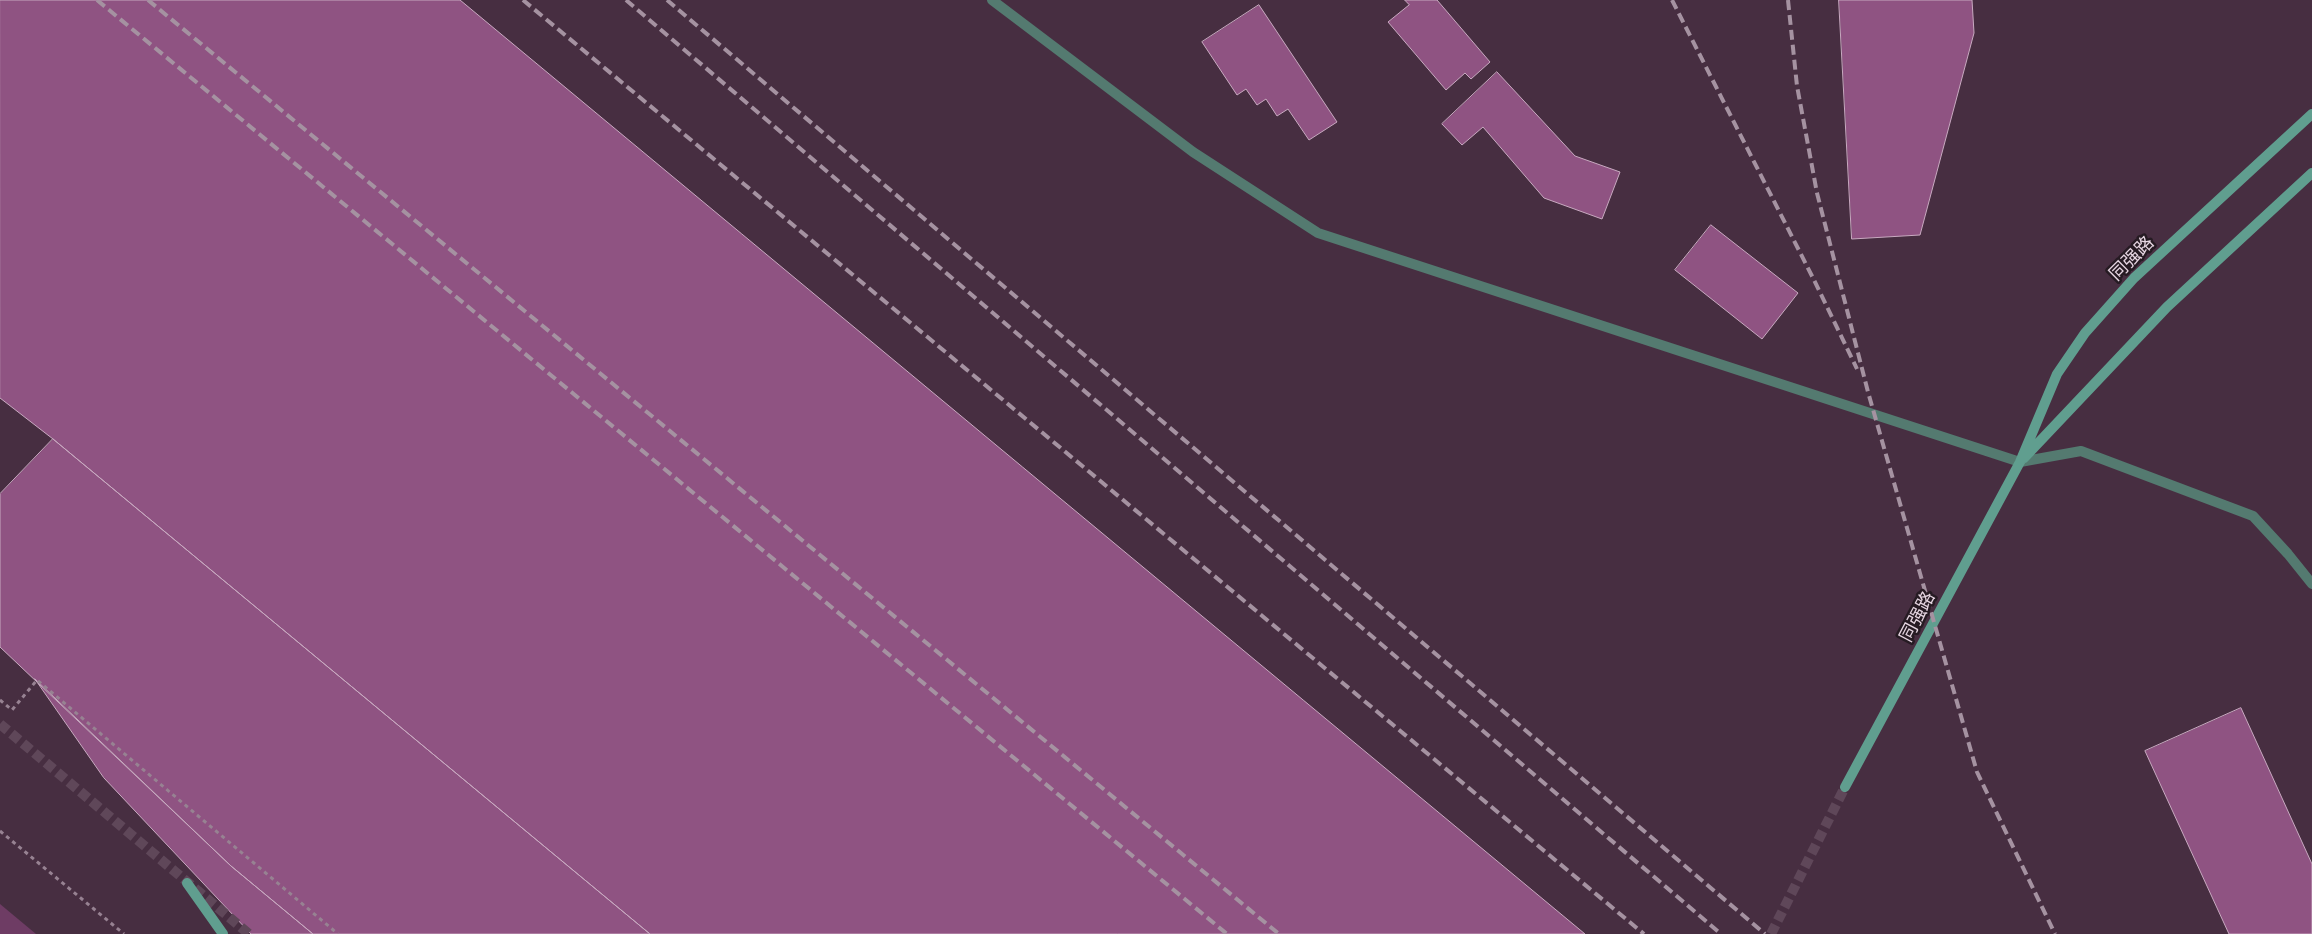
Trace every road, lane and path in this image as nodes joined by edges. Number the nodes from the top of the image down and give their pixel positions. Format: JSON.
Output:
{"nodes":[{"id":1,"x":992,"y":0,"type":"edge"},
{"id":2,"x":2312,"y":114,"type":"edge"},
{"id":3,"x":2312,"y":173,"type":"edge"},
{"id":4,"x":2020,"y":462,"type":"junction"},
{"id":5,"x":2312,"y":584,"type":"edge"},
{"id":6,"x":0,"y":700,"type":"edge"},
{"id":7,"x":1846,"y":787,"type":"tunnel mouth"},
{"id":8,"x":0,"y":831,"type":"edge"},
{"id":9,"x":187,"y":883,"type":"dead end"},
{"id":10,"x":124,"y":934,"type":"edge"},
{"id":11,"x":223,"y":934,"type":"edge"},
{"id":12,"x":338,"y":934,"type":"edge"}],
"edges":[{"from":1,"to":4,"type":"street"},
{"from":2,"to":4,"type":"main road","name":"同强路"},
{"from":3,"to":4,"type":"main road","name":"同强路"},
{"from":4,"to":5,"type":"street"},
{"from":4,"to":7,"type":"main road","name":"同强路"},
{"from":6,"to":12,"type":"path"},
{"from":8,"to":10,"type":"path"},
{"from":9,"to":11,"type":"main road"}]}
